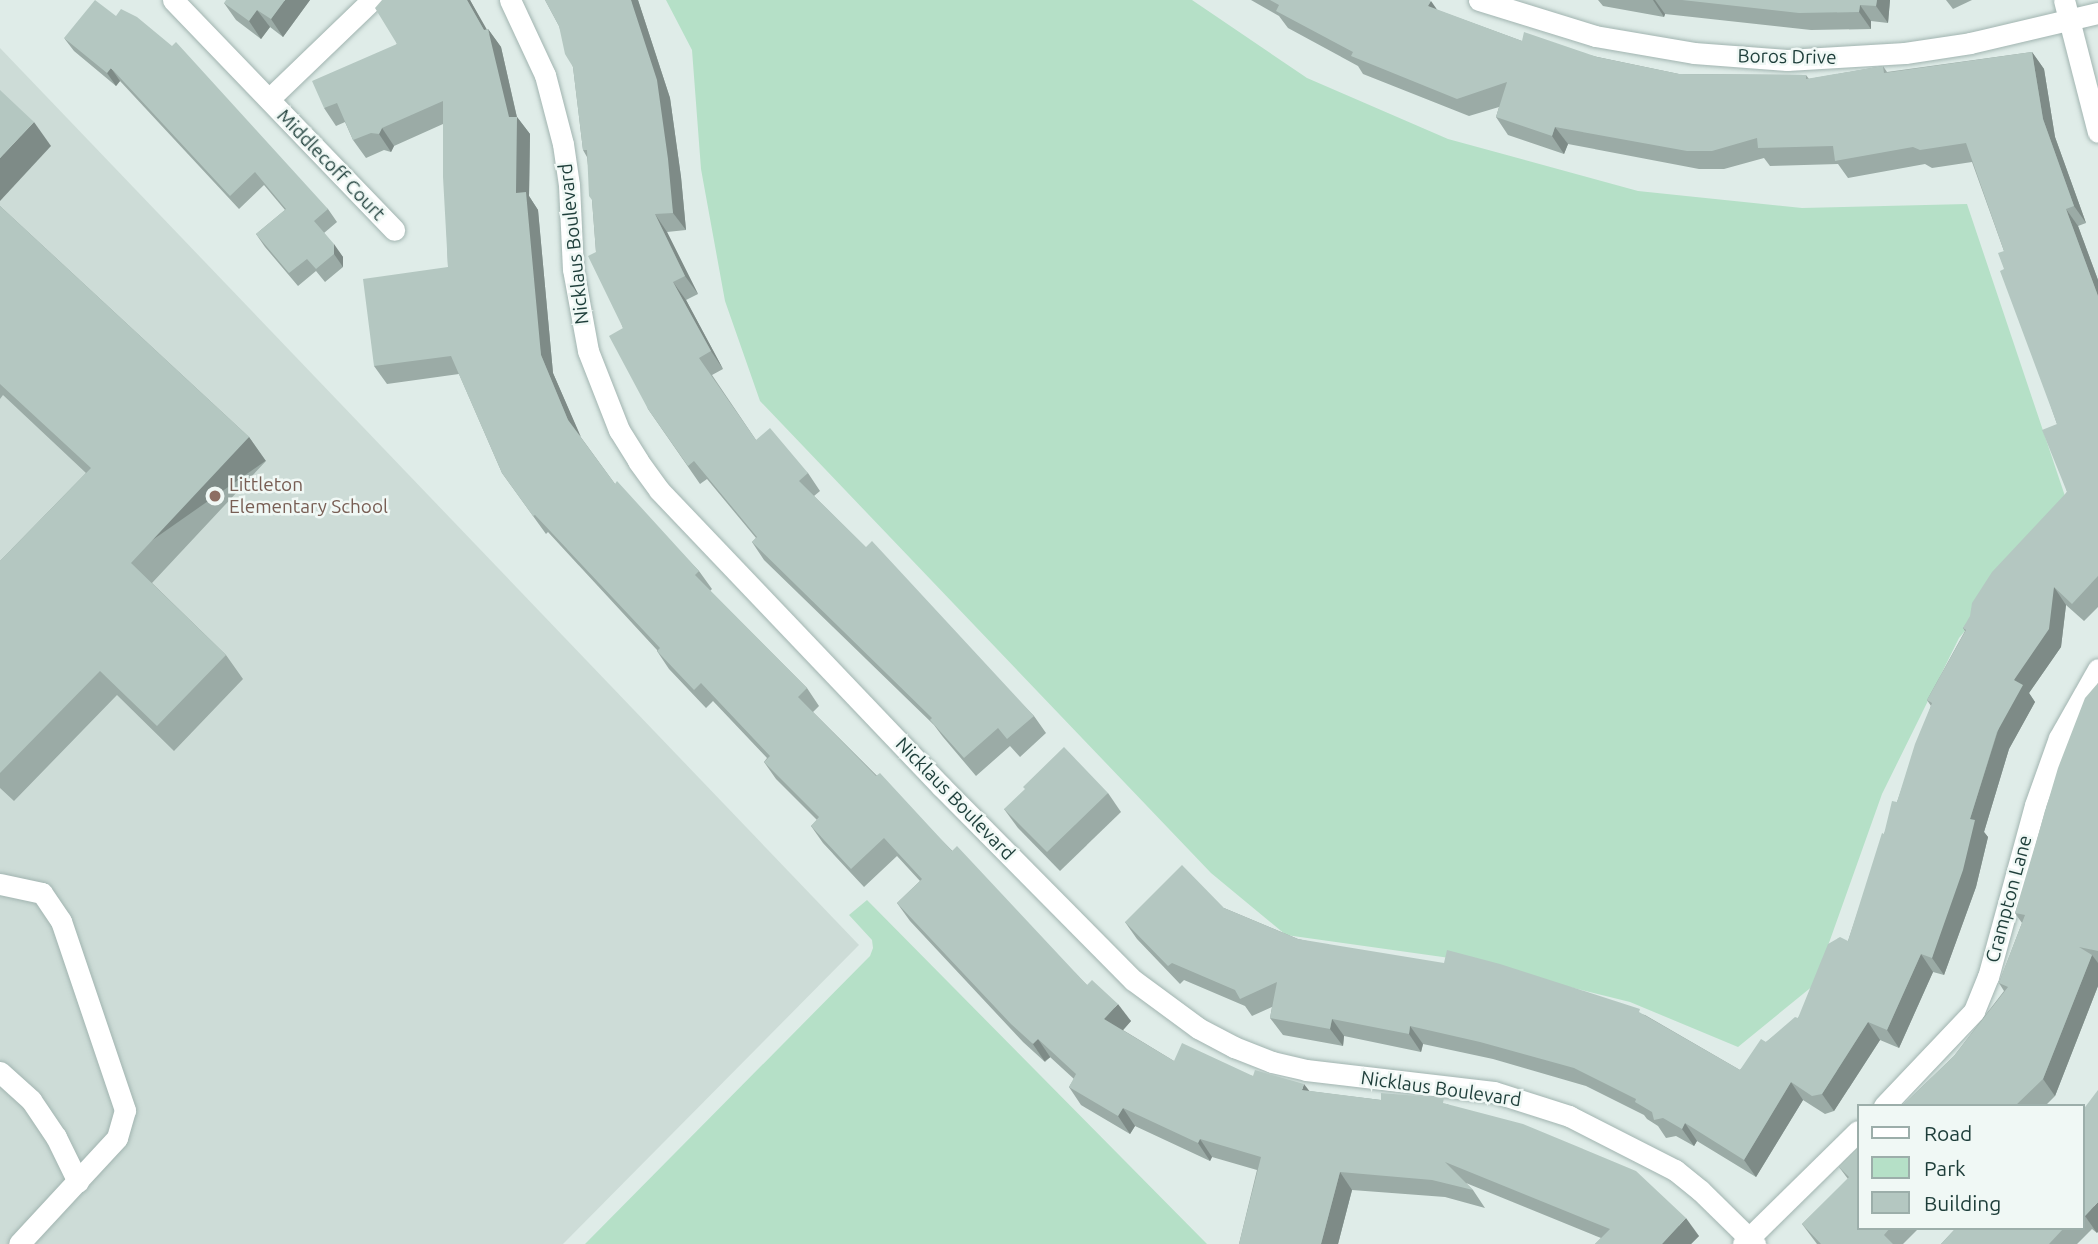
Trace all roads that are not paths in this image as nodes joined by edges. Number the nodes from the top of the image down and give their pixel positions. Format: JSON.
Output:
{"nodes":[{"id":1,"x":173,"y":0,"type":"edge"},
{"id":2,"x":372,"y":0,"type":"edge"},
{"id":3,"x":510,"y":0,"type":"edge"},
{"id":4,"x":1479,"y":0,"type":"edge"},
{"id":5,"x":2063,"y":0,"type":"edge"},
{"id":6,"x":2098,"y":13,"type":"edge"},
{"id":7,"x":2070,"y":21,"type":"junction"},
{"id":8,"x":269,"y":99,"type":"junction"},
{"id":9,"x":2098,"y":132,"type":"edge"},
{"id":10,"x":394,"y":230,"type":"dead end"},
{"id":11,"x":2098,"y":669,"type":"edge"},
{"id":12,"x":0,"y":884,"type":"edge"},
{"id":13,"x":0,"y":1072,"type":"edge"},
{"id":14,"x":1886,"y":1104,"type":"edge"},
{"id":15,"x":1856,"y":1133,"type":"edge"},
{"id":16,"x":78,"y":1182,"type":"junction"},
{"id":17,"x":1749,"y":1242,"type":"edge"},
{"id":18,"x":19,"y":1244,"type":"edge"}],
"edges":[{"from":1,"to":8,"type":"street","name":"Middlecoff Court"},
{"from":2,"to":8,"type":"street","name":"Middlecoff Court"},
{"from":3,"to":17,"type":"street","name":"Nicklaus Boulevard"},
{"from":4,"to":7,"type":"street","name":"Boros Drive"},
{"from":5,"to":7,"type":"street"},
{"from":6,"to":7,"type":"street","name":"Boros Drive"},
{"from":7,"to":9,"type":"street"},
{"from":8,"to":10,"type":"street","name":"Middlecoff Court"},
{"from":11,"to":14,"type":"street","name":"Crampton Lane"},
{"from":12,"to":16,"type":"street"},
{"from":13,"to":16,"type":"street"},
{"from":15,"to":17,"type":"street"},
{"from":16,"to":18,"type":"street"}]}
